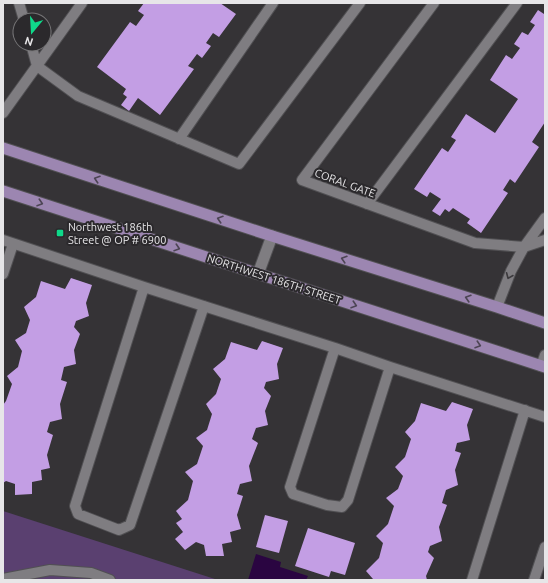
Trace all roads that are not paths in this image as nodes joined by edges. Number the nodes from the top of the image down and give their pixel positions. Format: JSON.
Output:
{"nodes":[{"id":1,"x":82,"y":3,"type":"edge"},
{"id":2,"x":273,"y":3,"type":"edge"},
{"id":3,"x":360,"y":3,"type":"edge"},
{"id":4,"x":434,"y":3,"type":"edge"},
{"id":5,"x":518,"y":3,"type":"edge"},
{"id":6,"x":33,"y":52,"type":"edge"},
{"id":7,"x":37,"y":66,"type":"junction"},
{"id":8,"x":3,"y":113,"type":"edge"},
{"id":9,"x":179,"y":139,"type":"junction"},
{"id":10,"x":3,"y":148,"type":"edge"},
{"id":11,"x":3,"y":191,"type":"edge"},
{"id":12,"x":368,"y":204,"type":"junction"},
{"id":13,"x":545,"y":218,"type":"edge"},
{"id":14,"x":272,"y":236,"type":"junction"},
{"id":15,"x":545,"y":240,"type":"edge"},
{"id":16,"x":8,"y":242,"type":"edge"},
{"id":17,"x":524,"y":247,"type":"junction"},
{"id":18,"x":3,"y":274,"type":"edge"},
{"id":19,"x":258,"y":274,"type":"junction"},
{"id":20,"x":144,"y":287,"type":"junction"},
{"id":21,"x":204,"y":306,"type":"junction"},
{"id":22,"x":497,"y":307,"type":"junction"},
{"id":23,"x":545,"y":323,"type":"edge"},
{"id":24,"x":335,"y":348,"type":"junction"},
{"id":25,"x":544,"y":363,"type":"edge"},
{"id":26,"x":390,"y":367,"type":"junction"},
{"id":27,"x":525,"y":410,"type":"junction"},
{"id":28,"x":545,"y":417,"type":"edge"},
{"id":29,"x":545,"y":547,"type":"edge"},
{"id":30,"x":3,"y":579,"type":"edge"},
{"id":31,"x":110,"y":580,"type":"edge"},
{"id":32,"x":472,"y":580,"type":"edge"},
{"id":33,"x":534,"y":580,"type":"edge"}],
"edges":[{"from":1,"to":7,"type":"lane"},
{"from":2,"to":9,"type":"lane"},
{"from":3,"to":9,"type":"lane"},
{"from":4,"to":12,"type":"lane","name":"CORAL GATE"},
{"from":5,"to":12,"type":"lane"},
{"from":6,"to":7,"type":"lane"},
{"from":7,"to":8,"type":"lane"},
{"from":7,"to":9,"type":"lane"},
{"from":14,"to":10,"type":"main road","one_way":true},
{"from":11,"to":19,"type":"main road","name":"NORTHWEST 186TH STREET","one_way":true},
{"from":12,"to":17,"type":"lane","name":"CORAL GATE"},
{"from":13,"to":17,"type":"lane"},
{"from":14,"to":19,"type":"street"},
{"from":22,"to":14,"type":"main road","one_way":true},
{"from":15,"to":17,"type":"lane","name":"CORAL GATE"},
{"from":16,"to":18,"type":"lane"},
{"from":16,"to":20,"type":"lane"},
{"from":17,"to":22,"type":"lane","one_way":true},
{"from":19,"to":25,"type":"main road","name":"NORTHWEST 186TH STREET","one_way":true},
{"from":20,"to":21,"type":"lane"},
{"from":20,"to":21,"type":"lane"},
{"from":21,"to":24,"type":"lane"},
{"from":22,"to":23,"type":"main road"},
{"from":24,"to":26,"type":"lane"},
{"from":24,"to":26,"type":"lane"},
{"from":26,"to":27,"type":"lane"},
{"from":27,"to":28,"type":"lane"},
{"from":27,"to":32,"type":"lane"},
{"from":29,"to":33,"type":"lane"},
{"from":30,"to":31,"type":"lane"}]}
